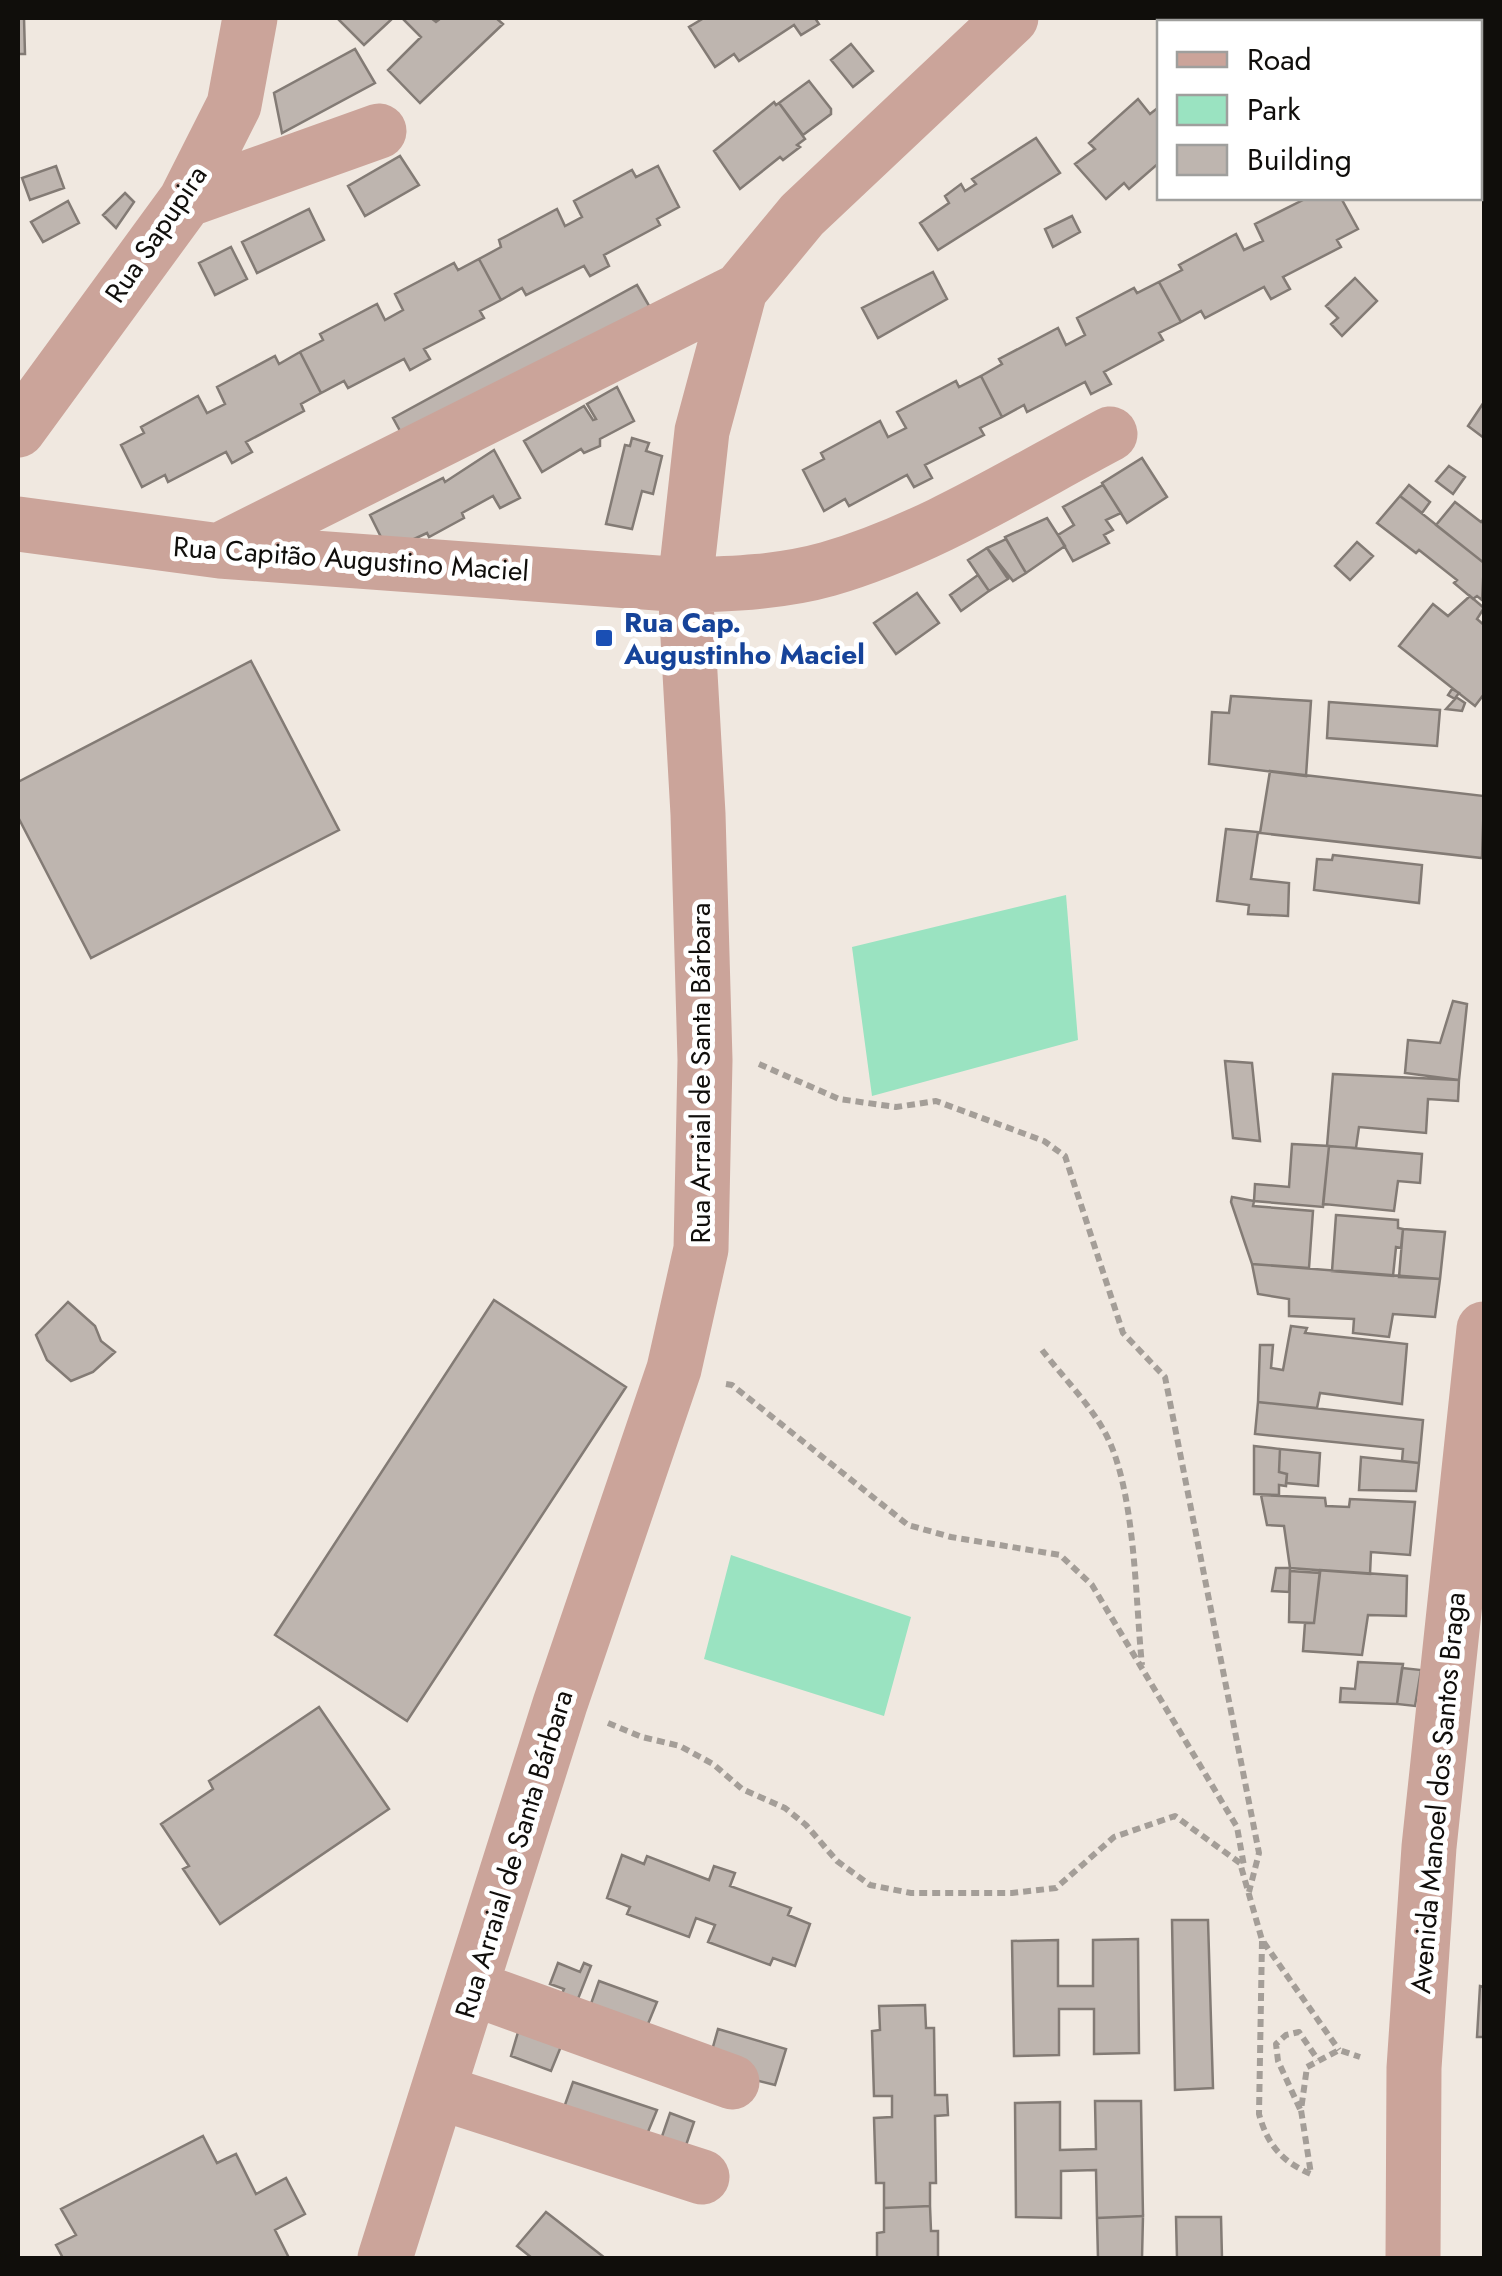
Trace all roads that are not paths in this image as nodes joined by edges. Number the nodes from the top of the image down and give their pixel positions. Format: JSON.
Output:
{"nodes":[{"id":1,"x":250,"y":18,"type":"edge"},
{"id":2,"x":1011,"y":18,"type":"edge"},
{"id":3,"x":379,"y":130,"type":"dead end"},
{"id":4,"x":186,"y":200,"type":"junction"},
{"id":5,"x":740,"y":290,"type":"junction"},
{"id":6,"x":18,"y":430,"type":"edge"},
{"id":7,"x":1110,"y":434,"type":"dead end"},
{"id":8,"x":18,"y":524,"type":"edge"},
{"id":9,"x":220,"y":551,"type":"junction"},
{"id":10,"x":685,"y":584,"type":"junction"},
{"id":11,"x":1484,"y":1329,"type":"edge"},
{"id":12,"x":472,"y":1988,"type":"junction"},
{"id":13,"x":732,"y":2082,"type":"dead end"},
{"id":14,"x":439,"y":2092,"type":"junction"},
{"id":15,"x":702,"y":2178,"type":"dead end"},
{"id":16,"x":385,"y":2258,"type":"edge"},
{"id":17,"x":1413,"y":2258,"type":"edge"}],
"edges":[{"from":1,"to":4,"type":"street","name":"Rua Sapupira"},
{"from":2,"to":5,"type":"street","name":"Rua Arraial de Santa Bárbara"},
{"from":3,"to":4,"type":"street"},
{"from":4,"to":6,"type":"street","name":"Rua Sapupira"},
{"from":5,"to":9,"type":"street"},
{"from":5,"to":10,"type":"street","name":"Rua Arraial de Santa Bárbara"},
{"from":7,"to":10,"type":"street","name":"Rua Capitão Augustino Maciel"},
{"from":8,"to":9,"type":"street","name":"Rua Capitão Augustino Maciel"},
{"from":9,"to":10,"type":"street","name":"Rua Capitão Augustino Maciel"},
{"from":10,"to":12,"type":"street","name":"Rua Arraial de Santa Bárbara"},
{"from":11,"to":17,"type":"street","name":"Avenida Manoel dos Santos Braga"},
{"from":12,"to":13,"type":"street"},
{"from":12,"to":14,"type":"street","name":"Rua Arraial de Santa Bárbara"},
{"from":14,"to":15,"type":"street"},
{"from":14,"to":16,"type":"street","name":"Rua Arraial de Santa Bárbara"}]}
